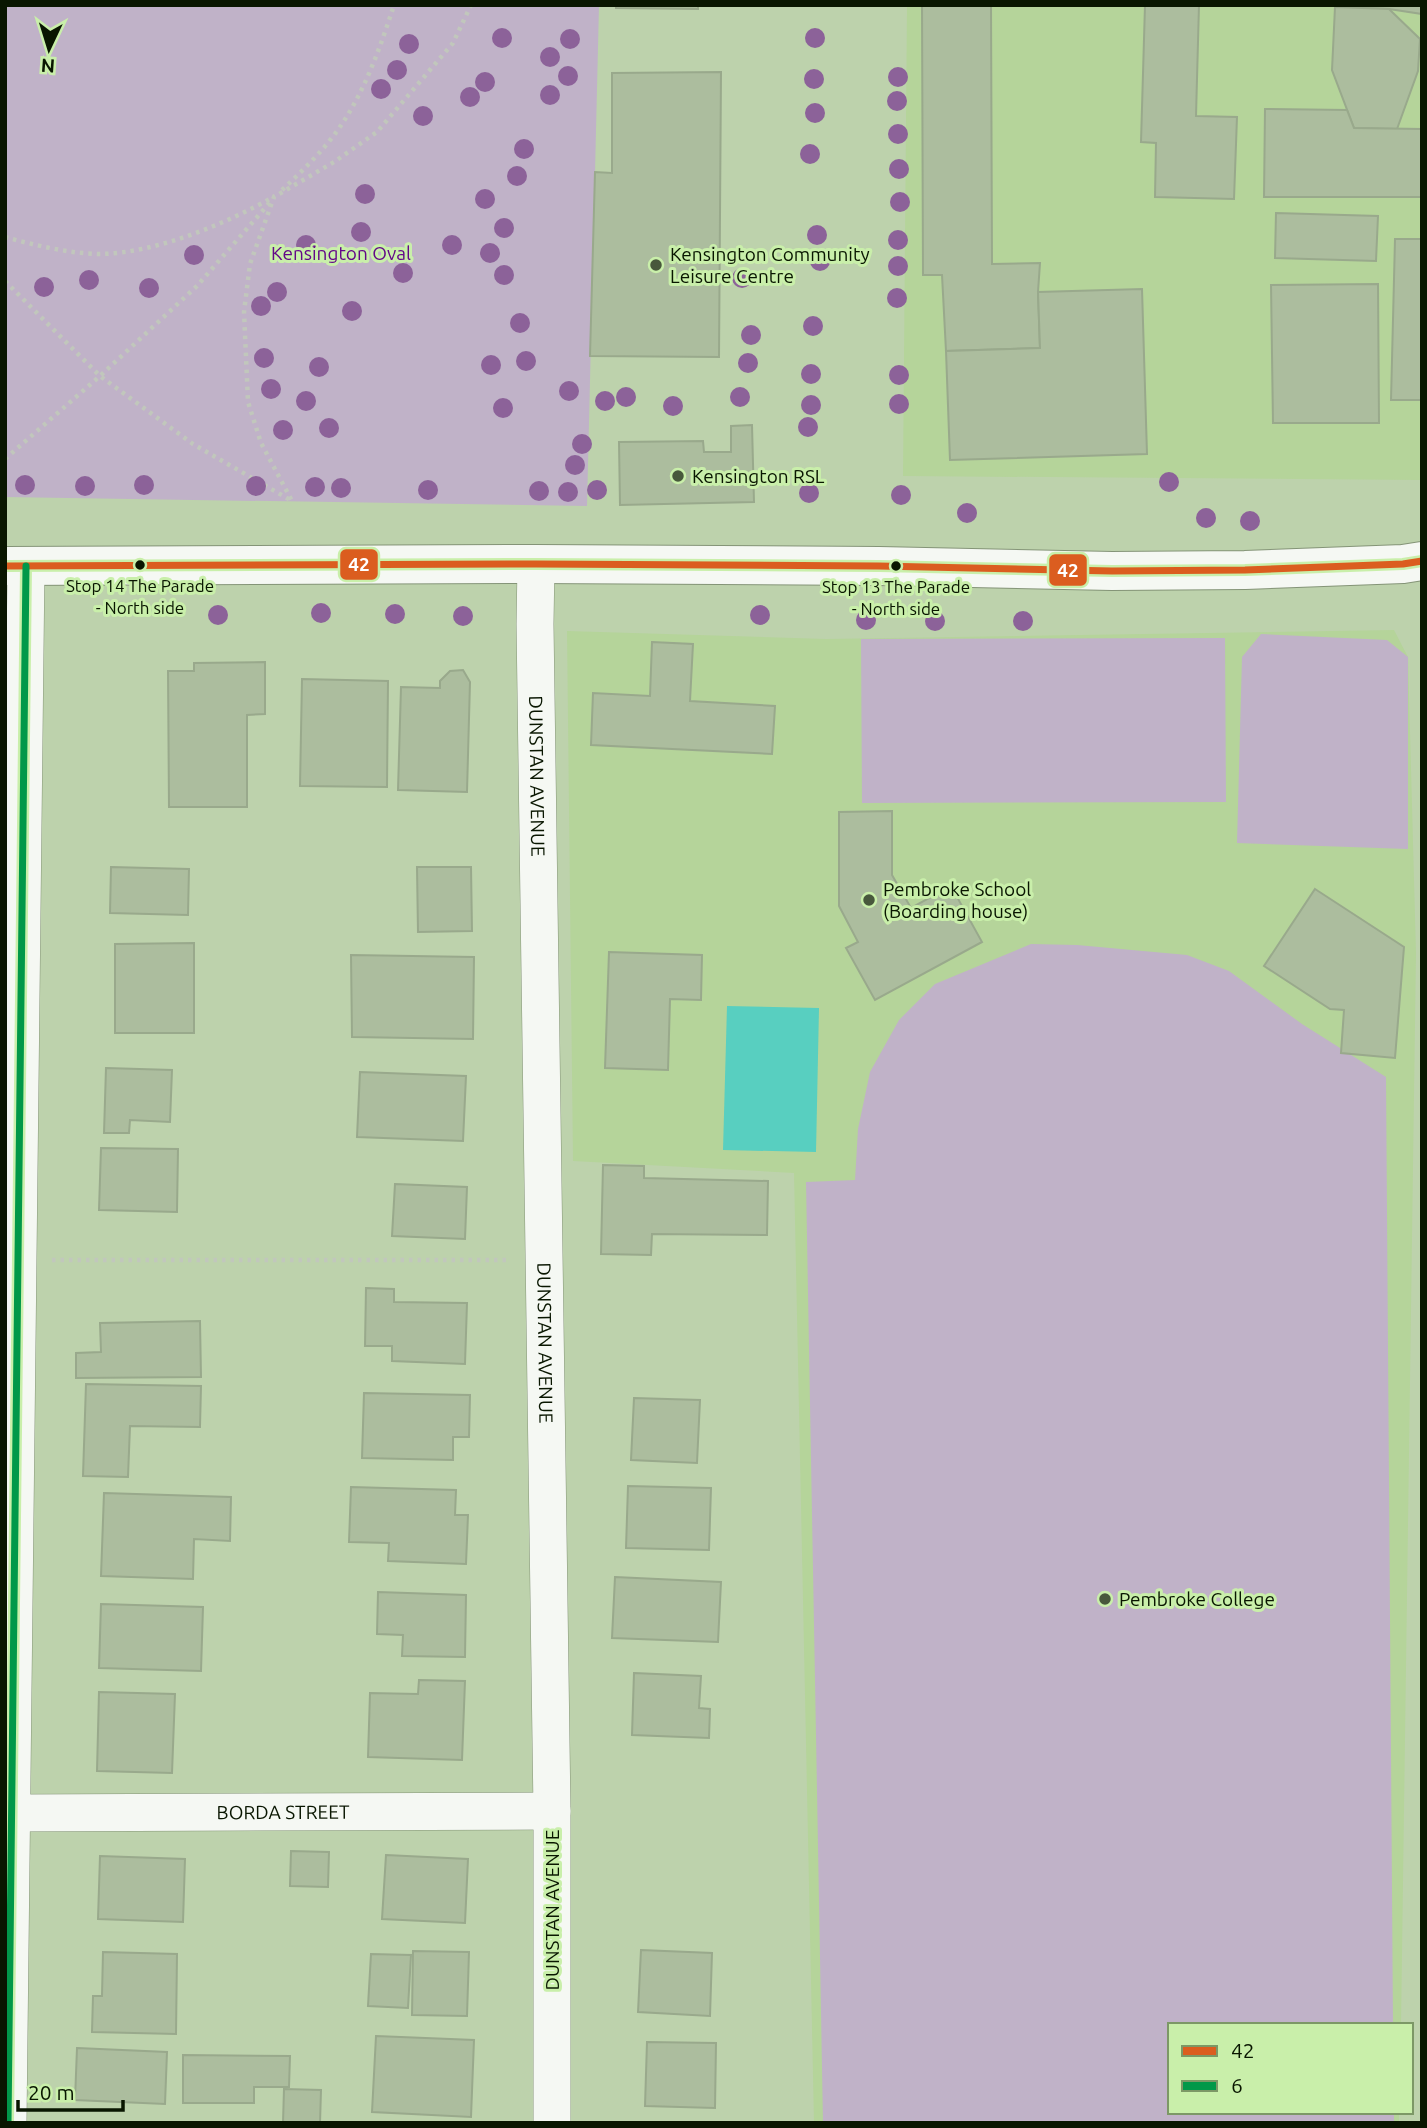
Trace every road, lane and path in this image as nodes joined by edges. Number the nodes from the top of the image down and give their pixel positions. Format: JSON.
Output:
{"nodes":[{"id":1,"x":394,"y":5,"type":"edge"},
{"id":2,"x":471,"y":5,"type":"edge"},
{"id":3,"x":274,"y":197,"type":"junction"},
{"id":4,"x":5,"y":237,"type":"edge"},
{"id":5,"x":5,"y":281,"type":"edge"},
{"id":6,"x":100,"y":376,"type":"junction"},
{"id":7,"x":5,"y":459,"type":"edge"},
{"id":8,"x":1422,"y":561,"type":"edge"},
{"id":9,"x":536,"y":564,"type":"junction"},
{"id":10,"x":16,"y":566,"type":"edge"},
{"id":11,"x":18,"y":1260,"type":"junction"},
{"id":12,"x":544,"y":1261,"type":"junction"},
{"id":13,"x":11,"y":1303,"type":"edge"},
{"id":14,"x":552,"y":1811,"type":"junction"},
{"id":15,"x":12,"y":1813,"type":"junction"},
{"id":16,"x":8,"y":2123,"type":"edge"},
{"id":17,"x":552,"y":2123,"type":"edge"}],
"edges":[{"from":1,"to":3,"type":"path"},
{"from":2,"to":3,"type":"path"},
{"from":3,"to":4,"type":"path"},
{"from":3,"to":6,"type":"path"},
{"from":3,"to":6,"type":"path"},
{"from":5,"to":6,"type":"path"},
{"from":6,"to":7,"type":"path"},
{"from":8,"to":9,"type":"main road"},
{"from":9,"to":10,"type":"main road"},
{"from":9,"to":12,"type":"street","name":"DUNSTAN AVENUE"},
{"from":10,"to":11,"type":"street"},
{"from":11,"to":12,"type":"path"},
{"from":11,"to":13,"type":"street"},
{"from":12,"to":14,"type":"street","name":"DUNSTAN AVENUE"},
{"from":13,"to":15,"type":"street"},
{"from":14,"to":15,"type":"street","name":"BORDA STREET"},
{"from":14,"to":17,"type":"street","name":"DUNSTAN AVENUE"},
{"from":15,"to":16,"type":"street"}]}
